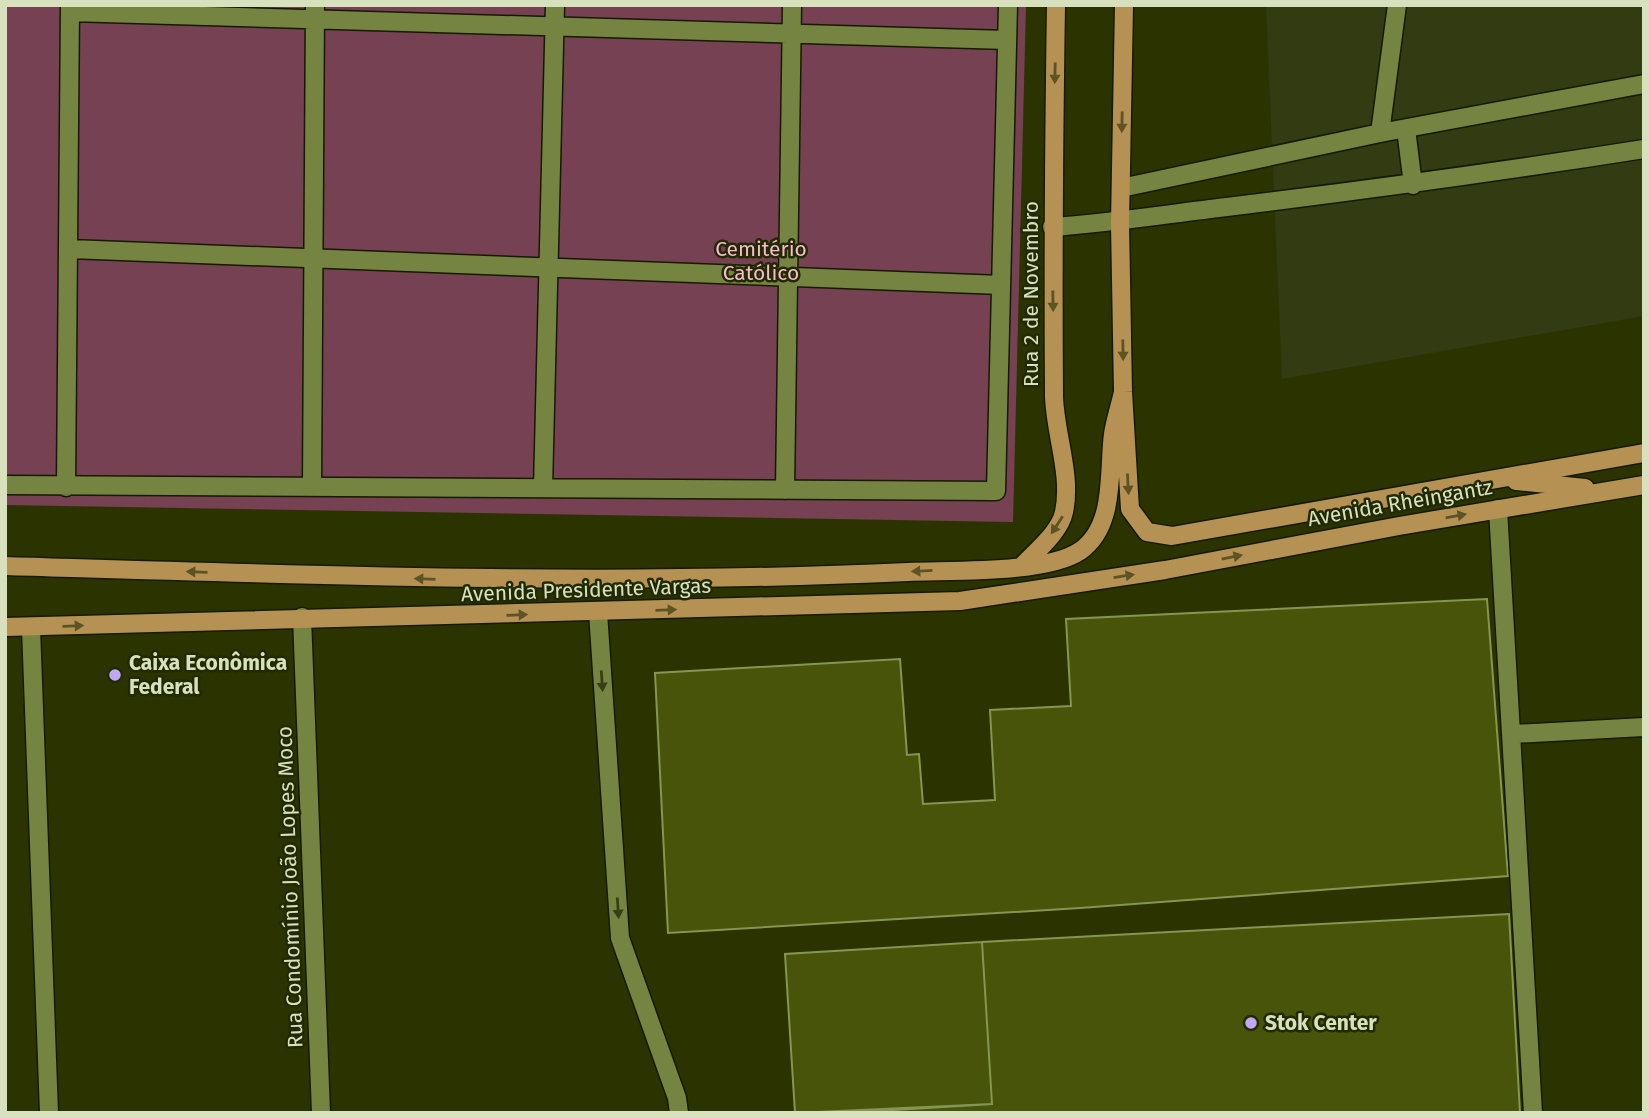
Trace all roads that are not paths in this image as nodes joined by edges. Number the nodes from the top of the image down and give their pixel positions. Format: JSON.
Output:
{"nodes":[{"id":1,"x":555,"y":5,"type":"edge"},
{"id":2,"x":792,"y":5,"type":"edge"},
{"id":3,"x":1008,"y":5,"type":"edge"},
{"id":4,"x":1056,"y":5,"type":"edge"},
{"id":5,"x":1124,"y":5,"type":"edge"},
{"id":6,"x":1397,"y":5,"type":"edge"},
{"id":7,"x":70,"y":9,"type":"edge"},
{"id":8,"x":315,"y":13,"type":"edge"},
{"id":9,"x":554,"y":26,"type":"junction"},
{"id":10,"x":792,"y":33,"type":"junction"},
{"id":11,"x":1007,"y":40,"type":"junction"},
{"id":12,"x":1644,"y":84,"type":"edge"},
{"id":13,"x":1406,"y":129,"type":"junction"},
{"id":14,"x":1380,"y":133,"type":"junction"},
{"id":15,"x":1644,"y":149,"type":"edge"},
{"id":16,"x":1413,"y":185,"type":"junction"},
{"id":17,"x":1121,"y":188,"type":"junction"},
{"id":18,"x":1120,"y":223,"type":"junction"},
{"id":19,"x":1052,"y":227,"type":"junction"},
{"id":20,"x":70,"y":249,"type":"junction"},
{"id":21,"x":314,"y":258,"type":"junction"},
{"id":22,"x":548,"y":267,"type":"junction"},
{"id":23,"x":787,"y":277,"type":"junction"},
{"id":24,"x":1001,"y":285,"type":"junction"},
{"id":25,"x":1123,"y":392,"type":"junction"},
{"id":26,"x":1644,"y":453,"type":"edge"},
{"id":27,"x":1600,"y":460,"type":"junction"},
{"id":28,"x":1494,"y":479,"type":"junction"},
{"id":29,"x":5,"y":485,"type":"edge"},
{"id":30,"x":1549,"y":485,"type":"junction"},
{"id":31,"x":1644,"y":485,"type":"edge"},
{"id":32,"x":312,"y":486,"type":"junction"},
{"id":33,"x":66,"y":487,"type":"junction"},
{"id":34,"x":543,"y":488,"type":"junction"},
{"id":35,"x":785,"y":490,"type":"junction"},
{"id":36,"x":1610,"y":490,"type":"junction"},
{"id":37,"x":1498,"y":509,"type":"junction"},
{"id":38,"x":5,"y":566,"type":"edge"},
{"id":39,"x":1022,"y":566,"type":"junction"},
{"id":40,"x":1165,"y":570,"type":"joint"},
{"id":41,"x":597,"y":612,"type":"junction"},
{"id":42,"x":302,"y":617,"type":"junction"},
{"id":43,"x":5,"y":627,"type":"edge"},
{"id":44,"x":31,"y":628,"type":"junction"},
{"id":45,"x":1644,"y":727,"type":"edge"},
{"id":46,"x":1513,"y":734,"type":"junction"},
{"id":47,"x":49,"y":1113,"type":"edge"},
{"id":48,"x":321,"y":1113,"type":"edge"},
{"id":49,"x":679,"y":1113,"type":"edge"},
{"id":50,"x":1533,"y":1113,"type":"edge"}],
"edges":[{"from":1,"to":9,"type":"street"},
{"from":2,"to":10,"type":"street"},
{"from":3,"to":11,"type":"street"},
{"from":4,"to":19,"type":"main road","name":"Rua 2 de Novembro","one_way":true},
{"from":5,"to":17,"type":"main road","one_way":true},
{"from":6,"to":14,"type":"street"},
{"from":7,"to":8,"type":"street"},
{"from":7,"to":20,"type":"street"},
{"from":8,"to":9,"type":"street"},
{"from":8,"to":21,"type":"street"},
{"from":9,"to":10,"type":"street"},
{"from":9,"to":22,"type":"street"},
{"from":10,"to":11,"type":"street"},
{"from":10,"to":23,"type":"street"},
{"from":11,"to":24,"type":"street"},
{"from":12,"to":13,"type":"street"},
{"from":13,"to":14,"type":"street"},
{"from":13,"to":16,"type":"street"},
{"from":14,"to":17,"type":"street"},
{"from":15,"to":16,"type":"street"},
{"from":16,"to":18,"type":"street"},
{"from":17,"to":18,"type":"main road"},
{"from":18,"to":19,"type":"street"},
{"from":18,"to":25,"type":"main road","one_way":true},
{"from":19,"to":39,"type":"main road","name":"Rua 2 de Novembro","one_way":true},
{"from":20,"to":21,"type":"street"},
{"from":20,"to":33,"type":"street"},
{"from":21,"to":22,"type":"street"},
{"from":21,"to":32,"type":"street"},
{"from":22,"to":23,"type":"street"},
{"from":22,"to":34,"type":"street"},
{"from":23,"to":24,"type":"street"},
{"from":23,"to":35,"type":"street"},
{"from":24,"to":35,"type":"street"},
{"from":25,"to":28,"type":"main road","name":"Avenida Rheingantz","one_way":true},
{"from":25,"to":39,"type":"main road","name":"Avenida Presidente Vargas"},
{"from":26,"to":27,"type":"main road","name":"Avenida Rheingantz"},
{"from":27,"to":28,"type":"main road","name":"Avenida Rheingantz"},
{"from":27,"to":30,"type":"main road"},
{"from":28,"to":30,"type":"main road"},
{"from":29,"to":33,"type":"street"},
{"from":30,"to":36,"type":"main road"},
{"from":30,"to":37,"type":"main road"},
{"from":31,"to":36,"type":"main road","name":"Avenida Rheingantz"},
{"from":32,"to":33,"type":"street"},
{"from":32,"to":34,"type":"street"},
{"from":34,"to":35,"type":"street"},
{"from":36,"to":37,"type":"main road","name":"Avenida Rheingantz"},
{"from":40,"to":37,"type":"main road","name":"Avenida Rheingantz","one_way":true},
{"from":37,"to":46,"type":"street"},
{"from":39,"to":38,"type":"main road","name":"Avenida Presidente Vargas","one_way":true},
{"from":41,"to":40,"type":"main road","name":"Avenida Presidente Vargas","one_way":true},
{"from":42,"to":41,"type":"main road","name":"Avenida Presidente Vargas","one_way":true},
{"from":41,"to":49,"type":"street","one_way":true},
{"from":44,"to":42,"type":"main road","name":"Avenida Presidente Vargas","one_way":true},
{"from":42,"to":48,"type":"street","name":"Rua Condomínio João Lopes Moco"},
{"from":43,"to":44,"type":"main road","name":"Avenida Presidente Vargas"},
{"from":44,"to":47,"type":"street"},
{"from":45,"to":46,"type":"street"},
{"from":46,"to":50,"type":"street"}]}
